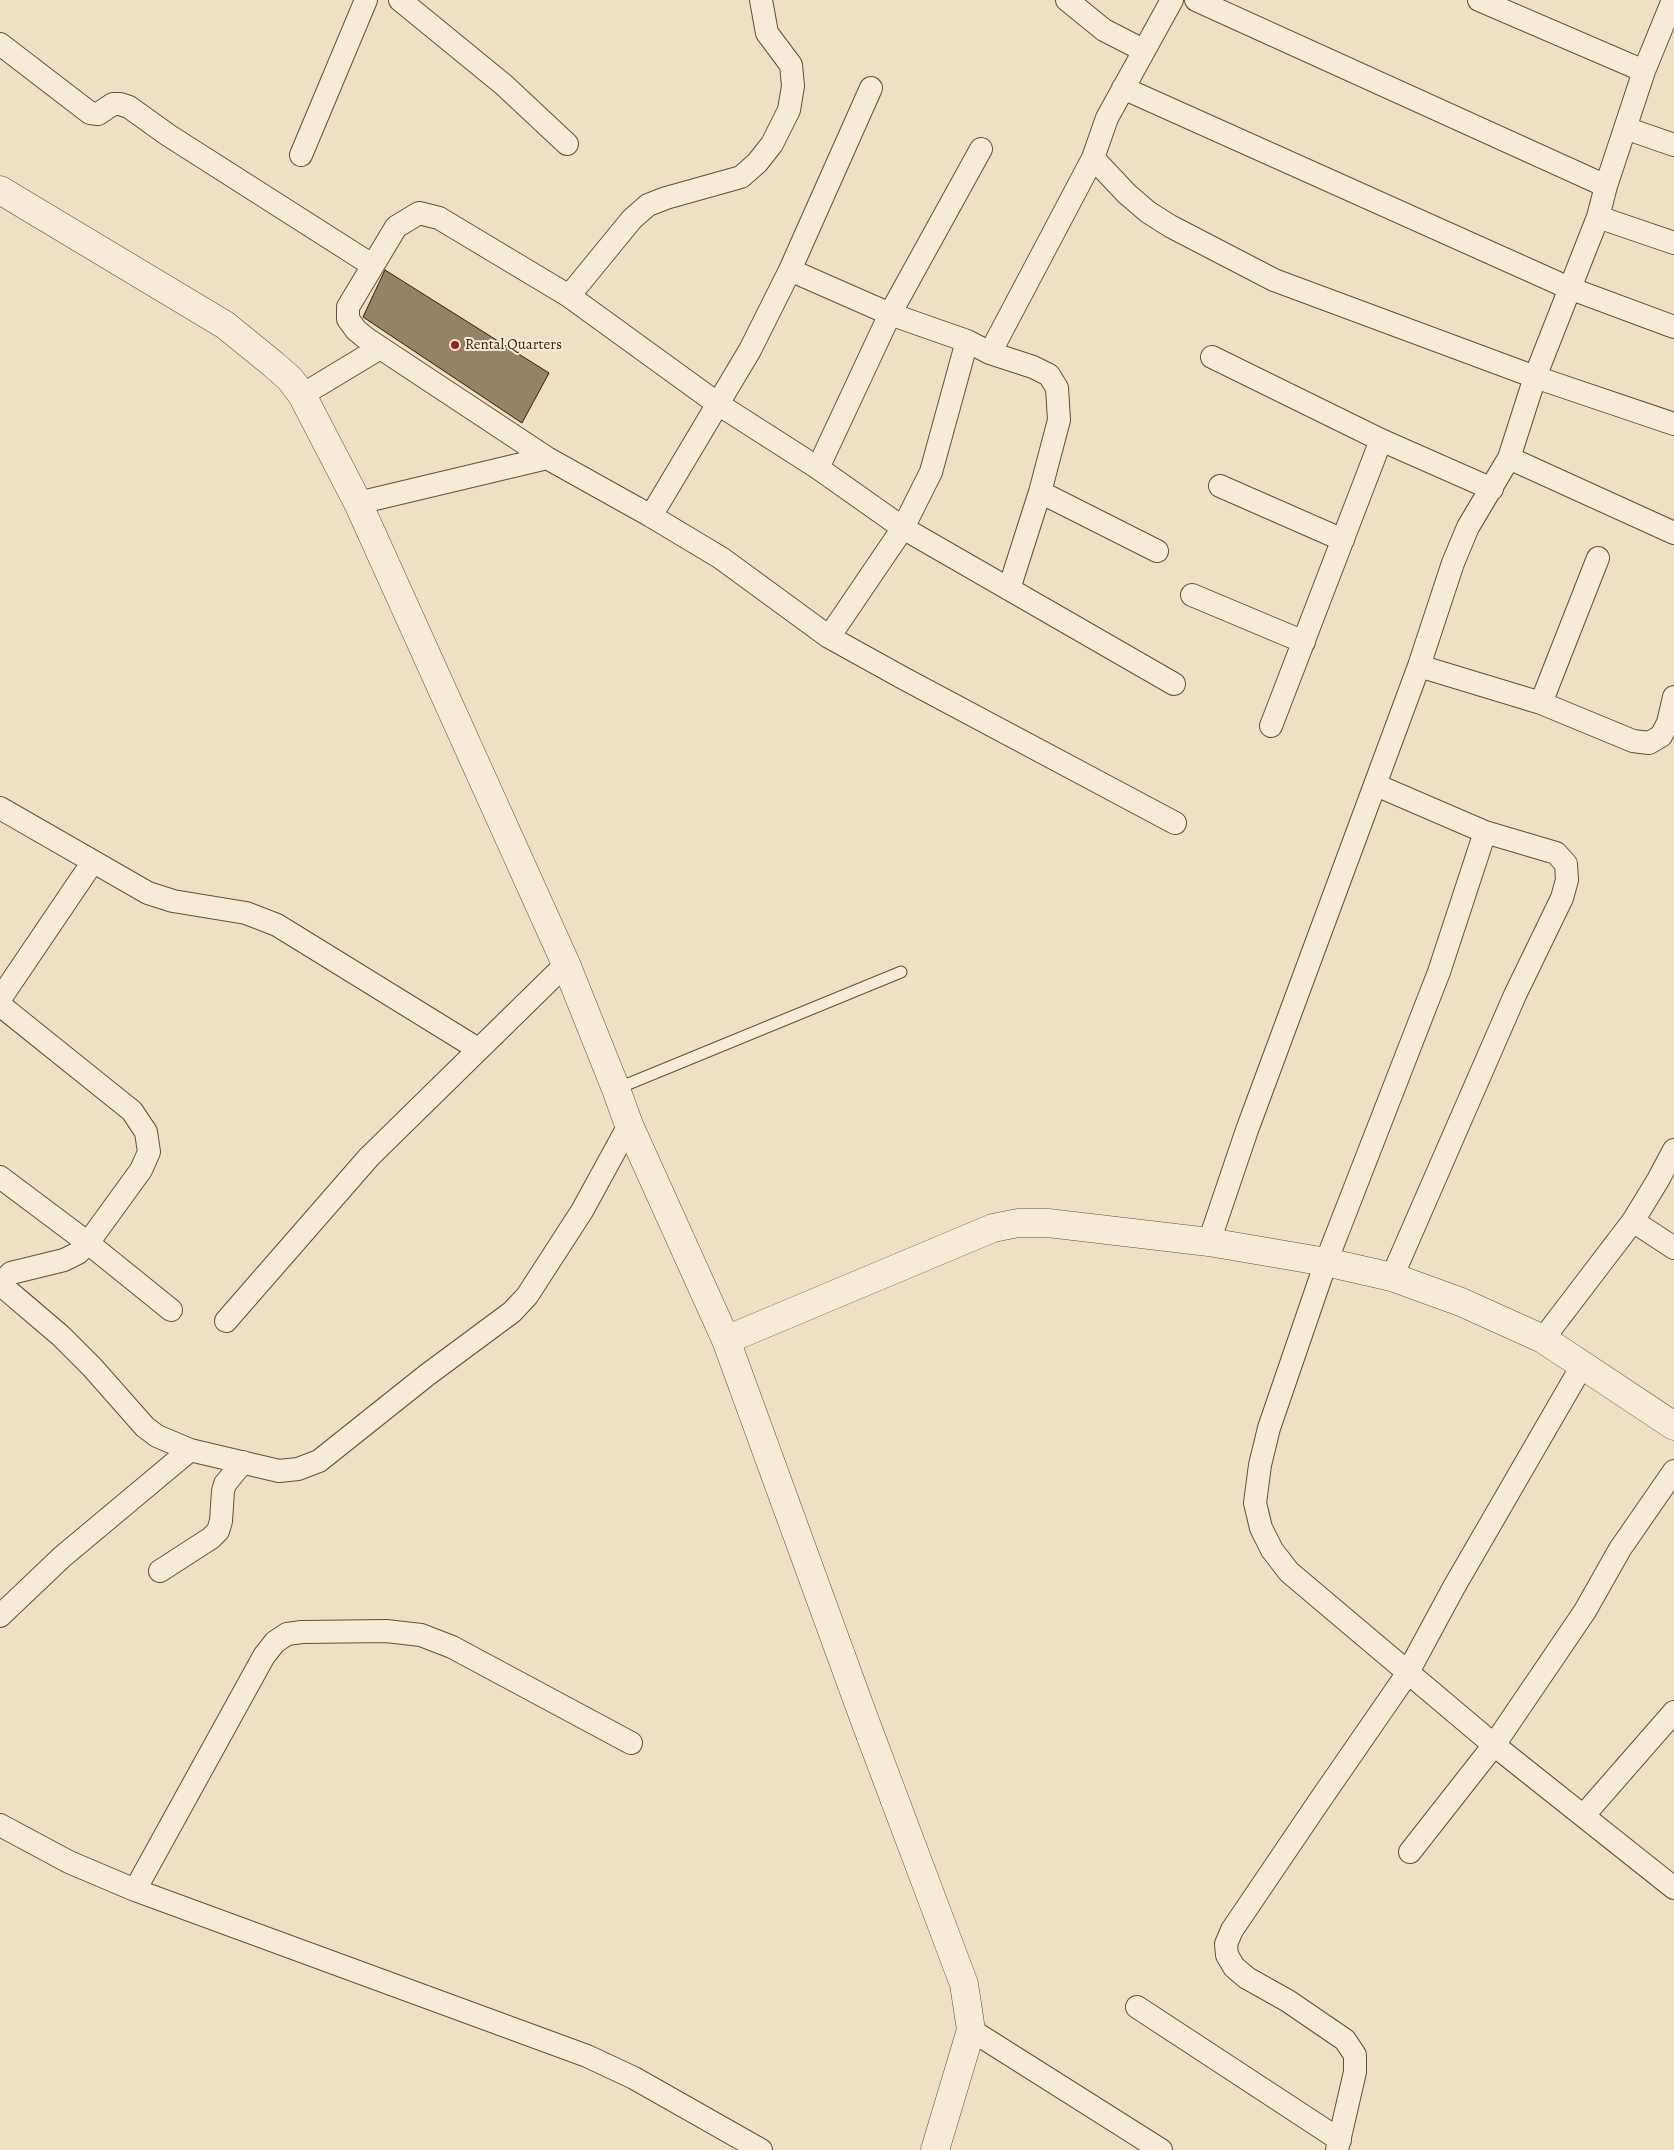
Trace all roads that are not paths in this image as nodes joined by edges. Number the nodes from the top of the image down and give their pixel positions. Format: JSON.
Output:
{"nodes":[{"id":1,"x":366,"y":0,"type":"edge"},
{"id":2,"x":400,"y":0,"type":"edge"},
{"id":3,"x":762,"y":0,"type":"edge"},
{"id":4,"x":1067,"y":0,"type":"edge"},
{"id":5,"x":1172,"y":0,"type":"edge"},
{"id":6,"x":1196,"y":0,"type":"edge"},
{"id":7,"x":1479,"y":0,"type":"edge"},
{"id":8,"x":1673,"y":0,"type":"edge"},
{"id":9,"x":1668,"y":28,"type":"edge"},
{"id":10,"x":0,"y":44,"type":"edge"},
{"id":11,"x":1143,"y":50,"type":"junction"},
{"id":12,"x":1644,"y":71,"type":"junction"},
{"id":13,"x":871,"y":88,"type":"dead end"},
{"id":14,"x":1122,"y":88,"type":"junction"},
{"id":15,"x":1625,"y":128,"type":"junction"},
{"id":16,"x":566,"y":144,"type":"dead end"},
{"id":17,"x":1674,"y":145,"type":"edge"},
{"id":18,"x":981,"y":149,"type":"dead end"},
{"id":19,"x":301,"y":155,"type":"dead end"},
{"id":20,"x":1093,"y":158,"type":"junction"},
{"id":21,"x":1606,"y":186,"type":"junction"},
{"id":22,"x":0,"y":190,"type":"edge"},
{"id":23,"x":1598,"y":217,"type":"junction"},
{"id":24,"x":1674,"y":243,"type":"edge"},
{"id":25,"x":372,"y":265,"type":"junction"},
{"id":26,"x":790,"y":270,"type":"junction"},
{"id":27,"x":1569,"y":288,"type":"junction"},
{"id":28,"x":569,"y":296,"type":"junction"},
{"id":29,"x":890,"y":314,"type":"junction"},
{"id":30,"x":1674,"y":327,"type":"edge"},
{"id":31,"x":967,"y":341,"type":"junction"},
{"id":32,"x":380,"y":348,"type":"junction"},
{"id":33,"x":990,"y":353,"type":"junction"},
{"id":34,"x":1212,"y":357,"type":"dead end"},
{"id":35,"x":1535,"y":377,"type":"junction"},
{"id":36,"x":302,"y":394,"type":"junction"},
{"id":37,"x":718,"y":404,"type":"junction"},
{"id":38,"x":1674,"y":424,"type":"edge"},
{"id":39,"x":1381,"y":440,"type":"junction"},
{"id":40,"x":547,"y":458,"type":"junction"},
{"id":41,"x":1509,"y":458,"type":"junction"},
{"id":42,"x":818,"y":468,"type":"junction"},
{"id":43,"x":1220,"y":486,"type":"dead end"},
{"id":44,"x":1492,"y":489,"type":"junction"},
{"id":45,"x":1040,"y":492,"type":"junction"},
{"id":46,"x":358,"y":503,"type":"junction"},
{"id":47,"x":651,"y":516,"type":"junction"},
{"id":48,"x":903,"y":528,"type":"junction"},
{"id":49,"x":1674,"y":533,"type":"edge"},
{"id":50,"x":1343,"y":540,"type":"junction"},
{"id":51,"x":1156,"y":551,"type":"dead end"},
{"id":52,"x":1598,"y":558,"type":"dead end"},
{"id":53,"x":1009,"y":589,"type":"junction"},
{"id":54,"x":1192,"y":595,"type":"dead end"},
{"id":55,"x":829,"y":636,"type":"junction"},
{"id":56,"x":1304,"y":642,"type":"junction"},
{"id":57,"x":1419,"y":666,"type":"junction"},
{"id":58,"x":1174,"y":684,"type":"dead end"},
{"id":59,"x":1674,"y":696,"type":"edge"},
{"id":60,"x":1541,"y":703,"type":"junction"},
{"id":61,"x":1271,"y":726,"type":"dead end"},
{"id":62,"x":1376,"y":785,"type":"junction"},
{"id":63,"x":0,"y":808,"type":"edge"},
{"id":64,"x":1175,"y":823,"type":"dead end"},
{"id":65,"x":1485,"y":832,"type":"junction"},
{"id":66,"x":92,"y":863,"type":"junction"},
{"id":67,"x":566,"y":964,"type":"junction"},
{"id":68,"x":902,"y":972,"type":"dead end"},
{"id":69,"x":0,"y":998,"type":"edge"},
{"id":70,"x":0,"y":1005,"type":"edge"},
{"id":71,"x":478,"y":1049,"type":"junction"},
{"id":72,"x":616,"y":1089,"type":"junction"},
{"id":73,"x":629,"y":1125,"type":"junction"},
{"id":74,"x":1674,"y":1150,"type":"edge"},
{"id":75,"x":0,"y":1177,"type":"edge"},
{"id":76,"x":1632,"y":1221,"type":"junction"},
{"id":77,"x":1201,"y":1241,"type":"junction"},
{"id":78,"x":88,"y":1243,"type":"junction"},
{"id":79,"x":1674,"y":1248,"type":"edge"},
{"id":80,"x":1326,"y":1262,"type":"junction"},
{"id":81,"x":1392,"y":1277,"type":"junction"},
{"id":82,"x":4,"y":1293,"type":"edge"},
{"id":83,"x":171,"y":1310,"type":"dead end"},
{"id":84,"x":226,"y":1321,"type":"dead end"},
{"id":85,"x":1543,"y":1339,"type":"junction"},
{"id":86,"x":726,"y":1340,"type":"junction"},
{"id":87,"x":1582,"y":1364,"type":"junction"},
{"id":88,"x":1674,"y":1426,"type":"edge"},
{"id":89,"x":190,"y":1450,"type":"junction"},
{"id":90,"x":243,"y":1462,"type":"junction"},
{"id":91,"x":1674,"y":1471,"type":"edge"},
{"id":92,"x":160,"y":1572,"type":"dead end"},
{"id":93,"x":0,"y":1616,"type":"edge"},
{"id":94,"x":1407,"y":1674,"type":"junction"},
{"id":95,"x":1674,"y":1712,"type":"edge"},
{"id":96,"x":630,"y":1743,"type":"dead end"},
{"id":97,"x":1494,"y":1745,"type":"junction"},
{"id":98,"x":1584,"y":1815,"type":"junction"},
{"id":99,"x":0,"y":1825,"type":"edge"},
{"id":100,"x":1410,"y":1852,"type":"dead end"},
{"id":101,"x":1671,"y":1880,"type":"edge"},
{"id":102,"x":135,"y":1890,"type":"junction"},
{"id":103,"x":1137,"y":2007,"type":"dead end"},
{"id":104,"x":971,"y":2030,"type":"junction"},
{"id":105,"x":1338,"y":2145,"type":"edge"},
{"id":106,"x":761,"y":2150,"type":"edge"},
{"id":107,"x":935,"y":2150,"type":"edge"},
{"id":108,"x":1161,"y":2150,"type":"edge"}],
"edges":[{"from":1,"to":19,"type":"street"},
{"from":2,"to":16,"type":"street"},
{"from":3,"to":28,"type":"street"},
{"from":4,"to":11,"type":"street"},
{"from":5,"to":11,"type":"street"},
{"from":6,"to":21,"type":"street"},
{"from":7,"to":12,"type":"street"},
{"from":8,"to":9,"type":"street"},
{"from":9,"to":12,"type":"street"},
{"from":10,"to":25,"type":"street"},
{"from":11,"to":14,"type":"street"},
{"from":12,"to":15,"type":"street"},
{"from":13,"to":26,"type":"street"},
{"from":14,"to":20,"type":"street"},
{"from":14,"to":27,"type":"street"},
{"from":15,"to":17,"type":"street"},
{"from":15,"to":21,"type":"street"},
{"from":18,"to":29,"type":"street"},
{"from":20,"to":33,"type":"street"},
{"from":20,"to":35,"type":"street"},
{"from":21,"to":23,"type":"street"},
{"from":22,"to":36,"type":"street"},
{"from":23,"to":24,"type":"street"},
{"from":23,"to":27,"type":"street"},
{"from":25,"to":28,"type":"street"},
{"from":25,"to":32,"type":"street"},
{"from":26,"to":29,"type":"street"},
{"from":26,"to":37,"type":"street"},
{"from":27,"to":30,"type":"street"},
{"from":27,"to":35,"type":"street"},
{"from":28,"to":37,"type":"street"},
{"from":29,"to":31,"type":"street"},
{"from":29,"to":42,"type":"street"},
{"from":31,"to":33,"type":"street"},
{"from":31,"to":48,"type":"street"},
{"from":32,"to":36,"type":"street"},
{"from":32,"to":40,"type":"street"},
{"from":33,"to":45,"type":"street"},
{"from":34,"to":39,"type":"street"},
{"from":35,"to":38,"type":"street"},
{"from":35,"to":41,"type":"street"},
{"from":36,"to":46,"type":"street"},
{"from":37,"to":42,"type":"street"},
{"from":37,"to":47,"type":"street"},
{"from":39,"to":44,"type":"street"},
{"from":39,"to":50,"type":"street"},
{"from":40,"to":46,"type":"street"},
{"from":40,"to":47,"type":"street"},
{"from":41,"to":44,"type":"street"},
{"from":41,"to":49,"type":"street"},
{"from":42,"to":48,"type":"street"},
{"from":43,"to":50,"type":"street"},
{"from":44,"to":57,"type":"street"},
{"from":45,"to":51,"type":"street"},
{"from":45,"to":53,"type":"street"},
{"from":46,"to":67,"type":"street"},
{"from":47,"to":55,"type":"street"},
{"from":48,"to":53,"type":"street"},
{"from":48,"to":55,"type":"street"},
{"from":50,"to":56,"type":"street"},
{"from":52,"to":60,"type":"street"},
{"from":53,"to":58,"type":"street"},
{"from":54,"to":56,"type":"street"},
{"from":55,"to":64,"type":"street"},
{"from":56,"to":61,"type":"street"},
{"from":57,"to":60,"type":"street"},
{"from":57,"to":62,"type":"street"},
{"from":59,"to":60,"type":"street"},
{"from":62,"to":65,"type":"street"},
{"from":62,"to":77,"type":"street"},
{"from":63,"to":66,"type":"street"},
{"from":65,"to":80,"type":"street"},
{"from":65,"to":81,"type":"street"},
{"from":66,"to":69,"type":"street"},
{"from":66,"to":71,"type":"street"},
{"from":67,"to":71,"type":"street"},
{"from":67,"to":72,"type":"street"},
{"from":68,"to":72,"type":"lane"},
{"from":70,"to":78,"type":"street"},
{"from":71,"to":84,"type":"street"},
{"from":72,"to":73,"type":"street"},
{"from":73,"to":86,"type":"street"},
{"from":73,"to":90,"type":"street"},
{"from":74,"to":76,"type":"street"},
{"from":75,"to":78,"type":"street"},
{"from":76,"to":79,"type":"street"},
{"from":76,"to":85,"type":"street"},
{"from":77,"to":80,"type":"street"},
{"from":77,"to":86,"type":"street"},
{"from":78,"to":82,"type":"street"},
{"from":78,"to":83,"type":"street"},
{"from":80,"to":81,"type":"street"},
{"from":80,"to":94,"type":"street"},
{"from":81,"to":85,"type":"street"},
{"from":82,"to":89,"type":"street"},
{"from":85,"to":87,"type":"street"},
{"from":86,"to":104,"type":"street"},
{"from":87,"to":88,"type":"street"},
{"from":87,"to":94,"type":"street"},
{"from":89,"to":90,"type":"street"},
{"from":89,"to":93,"type":"street"},
{"from":90,"to":92,"type":"street"},
{"from":91,"to":97,"type":"street"},
{"from":94,"to":97,"type":"street"},
{"from":94,"to":105,"type":"street"},
{"from":95,"to":98,"type":"street"},
{"from":96,"to":102,"type":"street"},
{"from":97,"to":98,"type":"street"},
{"from":97,"to":100,"type":"street"},
{"from":98,"to":101,"type":"street"},
{"from":99,"to":102,"type":"street"},
{"from":102,"to":106,"type":"street"},
{"from":103,"to":105,"type":"street"},
{"from":104,"to":107,"type":"street"},
{"from":104,"to":108,"type":"street"}]}
